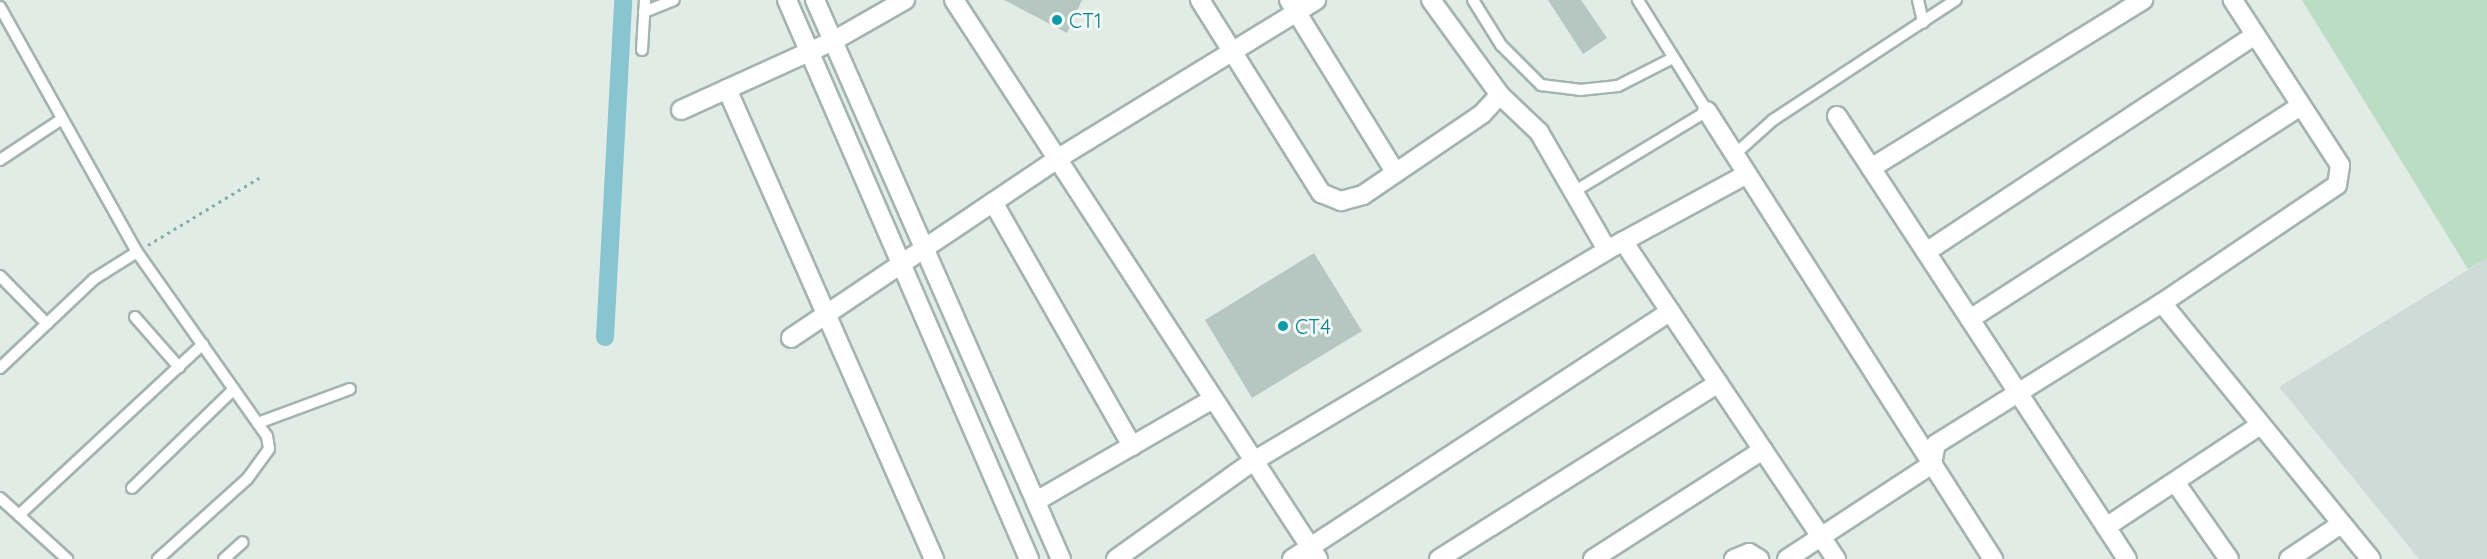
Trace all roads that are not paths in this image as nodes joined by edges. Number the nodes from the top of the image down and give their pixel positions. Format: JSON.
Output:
{"nodes":[{"id":1,"x":645,"y":0,"type":"edge"},
{"id":2,"x":674,"y":0,"type":"edge"},
{"id":3,"x":787,"y":0,"type":"edge"},
{"id":4,"x":815,"y":0,"type":"edge"},
{"id":5,"x":905,"y":0,"type":"edge"},
{"id":6,"x":954,"y":0,"type":"edge"},
{"id":7,"x":1200,"y":0,"type":"edge"},
{"id":8,"x":1316,"y":0,"type":"edge"},
{"id":9,"x":1431,"y":0,"type":"edge"},
{"id":10,"x":1473,"y":0,"type":"edge"},
{"id":11,"x":1638,"y":0,"type":"edge"},
{"id":12,"x":1918,"y":0,"type":"edge"},
{"id":13,"x":1956,"y":0,"type":"edge"},
{"id":14,"x":2143,"y":0,"type":"edge"},
{"id":15,"x":2232,"y":0,"type":"edge"},
{"id":16,"x":1292,"y":6,"type":"edge"},
{"id":17,"x":0,"y":7,"type":"edge"},
{"id":18,"x":644,"y":12,"type":"junction"},
{"id":19,"x":1923,"y":22,"type":"junction"},
{"id":20,"x":2254,"y":36,"type":"junction"},
{"id":21,"x":833,"y":40,"type":"junction"},
{"id":22,"x":642,"y":50,"type":"dead end"},
{"id":23,"x":810,"y":51,"type":"junction"},
{"id":24,"x":1230,"y":53,"type":"junction"},
{"id":25,"x":1673,"y":58,"type":"junction"},
{"id":26,"x":727,"y":89,"type":"junction"},
{"id":27,"x":1500,"y":95,"type":"junction"},
{"id":28,"x":2300,"y":106,"type":"junction"},
{"id":29,"x":681,"y":110,"type":"dead end"},
{"id":30,"x":1707,"y":111,"type":"junction"},
{"id":31,"x":1837,"y":116,"type":"dead end"},
{"id":32,"x":62,"y":118,"type":"junction"},
{"id":33,"x":1734,"y":155,"type":"junction"},
{"id":34,"x":1057,"y":159,"type":"junction"},
{"id":35,"x":0,"y":160,"type":"edge"},
{"id":36,"x":1871,"y":168,"type":"junction"},
{"id":37,"x":1396,"y":173,"type":"junction"},
{"id":38,"x":1747,"y":174,"type":"junction"},
{"id":39,"x":1575,"y":191,"type":"junction"},
{"id":40,"x":993,"y":202,"type":"junction"},
{"id":41,"x":1615,"y":245,"type":"junction"},
{"id":42,"x":924,"y":248,"type":"junction"},
{"id":43,"x":137,"y":252,"type":"junction"},
{"id":44,"x":1926,"y":252,"type":"junction"},
{"id":45,"x":902,"y":263,"type":"junction"},
{"id":46,"x":0,"y":276,"type":"edge"},
{"id":47,"x":2162,"y":303,"type":"junction"},
{"id":48,"x":1670,"y":312,"type":"junction"},
{"id":49,"x":826,"y":314,"type":"junction"},
{"id":50,"x":135,"y":317,"type":"dead end"},
{"id":51,"x":1970,"y":319,"type":"junction"},
{"id":52,"x":47,"y":324,"type":"junction"},
{"id":53,"x":791,"y":338,"type":"dead end"},
{"id":54,"x":202,"y":344,"type":"junction"},
{"id":55,"x":179,"y":367,"type":"junction"},
{"id":56,"x":0,"y":368,"type":"edge"},
{"id":57,"x":1718,"y":383,"type":"junction"},
{"id":58,"x":234,"y":389,"type":"junction"},
{"id":59,"x":350,"y":389,"type":"dead end"},
{"id":60,"x":2016,"y":392,"type":"junction"},
{"id":61,"x":1213,"y":399,"type":"junction"},
{"id":62,"x":258,"y":423,"type":"junction"},
{"id":63,"x":2260,"y":425,"type":"junction"},
{"id":64,"x":1132,"y":446,"type":"junction"},
{"id":65,"x":1763,"y":450,"type":"junction"},
{"id":66,"x":1252,"y":462,"type":"junction"},
{"id":67,"x":1932,"y":464,"type":"junction"},
{"id":68,"x":2175,"y":482,"type":"junction"},
{"id":69,"x":132,"y":488,"type":"dead end"},
{"id":70,"x":0,"y":498,"type":"edge"},
{"id":71,"x":1038,"y":500,"type":"junction"},
{"id":72,"x":19,"y":515,"type":"junction"},
{"id":73,"x":2341,"y":524,"type":"junction"},
{"id":74,"x":2106,"y":527,"type":"junction"},
{"id":75,"x":1821,"y":537,"type":"junction"},
{"id":76,"x":243,"y":542,"type":"dead end"},
{"id":77,"x":1314,"y":553,"type":"edge"},
{"id":78,"x":67,"y":559,"type":"edge"},
{"id":79,"x":158,"y":559,"type":"edge"},
{"id":80,"x":225,"y":559,"type":"edge"},
{"id":81,"x":933,"y":559,"type":"edge"},
{"id":82,"x":1029,"y":559,"type":"edge"},
{"id":83,"x":1061,"y":559,"type":"edge"},
{"id":84,"x":1116,"y":559,"type":"edge"},
{"id":85,"x":1292,"y":559,"type":"edge"},
{"id":86,"x":1440,"y":559,"type":"edge"},
{"id":87,"x":1593,"y":559,"type":"edge"},
{"id":88,"x":1734,"y":559,"type":"edge"},
{"id":89,"x":1759,"y":559,"type":"edge"},
{"id":90,"x":1787,"y":559,"type":"edge"},
{"id":91,"x":1836,"y":559,"type":"edge"},
{"id":92,"x":1993,"y":559,"type":"edge"},
{"id":93,"x":2127,"y":559,"type":"edge"},
{"id":94,"x":2229,"y":559,"type":"edge"},
{"id":95,"x":2289,"y":559,"type":"edge"},
{"id":96,"x":2371,"y":559,"type":"edge"}],
"edges":[{"from":1,"to":18,"type":"lane"},
{"from":2,"to":18,"type":"lane"},
{"from":3,"to":23,"type":"street"},
{"from":4,"to":21,"type":"street"},
{"from":5,"to":21,"type":"street"},
{"from":6,"to":34,"type":"street"},
{"from":7,"to":24,"type":"street"},
{"from":8,"to":16,"type":"street"},
{"from":9,"to":27,"type":"street"},
{"from":10,"to":25,"type":"lane"},
{"from":11,"to":25,"type":"lane"},
{"from":12,"to":19,"type":"lane"},
{"from":13,"to":19,"type":"lane"},
{"from":14,"to":36,"type":"street"},
{"from":15,"to":20,"type":"street"},
{"from":16,"to":24,"type":"street"},
{"from":16,"to":37,"type":"street"},
{"from":17,"to":32,"type":"lane"},
{"from":18,"to":22,"type":"lane"},
{"from":19,"to":33,"type":"lane"},
{"from":20,"to":28,"type":"street"},
{"from":20,"to":44,"type":"street"},
{"from":21,"to":23,"type":"street"},
{"from":21,"to":42,"type":"street"},
{"from":23,"to":26,"type":"street"},
{"from":23,"to":45,"type":"street"},
{"from":24,"to":34,"type":"street"},
{"from":24,"to":37,"type":"street"},
{"from":25,"to":30,"type":"lane"},
{"from":26,"to":29,"type":"street"},
{"from":26,"to":49,"type":"street"},
{"from":27,"to":37,"type":"street"},
{"from":27,"to":39,"type":"street"},
{"from":28,"to":47,"type":"street"},
{"from":28,"to":51,"type":"street"},
{"from":30,"to":33,"type":"street"},
{"from":30,"to":39,"type":"lane"},
{"from":31,"to":36,"type":"street"},
{"from":32,"to":35,"type":"lane"},
{"from":32,"to":43,"type":"lane"},
{"from":33,"to":38,"type":"street"},
{"from":34,"to":40,"type":"street"},
{"from":34,"to":61,"type":"street"},
{"from":36,"to":44,"type":"street"},
{"from":38,"to":41,"type":"street"},
{"from":38,"to":67,"type":"street"},
{"from":39,"to":41,"type":"street"},
{"from":40,"to":42,"type":"street"},
{"from":40,"to":64,"type":"street"},
{"from":41,"to":48,"type":"street"},
{"from":41,"to":66,"type":"street"},
{"from":42,"to":45,"type":"street"},
{"from":42,"to":71,"type":"street"},
{"from":43,"to":52,"type":"lane"},
{"from":43,"to":54,"type":"lane"},
{"from":44,"to":51,"type":"street"},
{"from":45,"to":49,"type":"street"},
{"from":45,"to":82,"type":"street"},
{"from":46,"to":52,"type":"lane"},
{"from":47,"to":60,"type":"street"},
{"from":47,"to":63,"type":"street"},
{"from":48,"to":57,"type":"street"},
{"from":48,"to":77,"type":"street"},
{"from":49,"to":53,"type":"street"},
{"from":49,"to":81,"type":"street"},
{"from":50,"to":55,"type":"lane"},
{"from":51,"to":60,"type":"street"},
{"from":52,"to":56,"type":"lane"},
{"from":54,"to":55,"type":"lane"},
{"from":54,"to":58,"type":"lane"},
{"from":55,"to":72,"type":"lane"},
{"from":57,"to":65,"type":"street"},
{"from":57,"to":86,"type":"street"},
{"from":58,"to":62,"type":"lane"},
{"from":58,"to":69,"type":"lane"},
{"from":59,"to":62,"type":"lane"},
{"from":60,"to":67,"type":"street"},
{"from":60,"to":74,"type":"street"},
{"from":61,"to":64,"type":"street"},
{"from":61,"to":66,"type":"street"},
{"from":62,"to":79,"type":"lane"},
{"from":63,"to":68,"type":"street"},
{"from":63,"to":73,"type":"street"},
{"from":64,"to":71,"type":"street"},
{"from":65,"to":75,"type":"street"},
{"from":65,"to":87,"type":"street"},
{"from":66,"to":77,"type":"street"},
{"from":66,"to":84,"type":"street"},
{"from":67,"to":75,"type":"street"},
{"from":67,"to":92,"type":"street"},
{"from":68,"to":74,"type":"street"},
{"from":68,"to":94,"type":"street"},
{"from":70,"to":72,"type":"lane"},
{"from":71,"to":83,"type":"street"},
{"from":72,"to":78,"type":"lane"},
{"from":73,"to":95,"type":"street"},
{"from":73,"to":96,"type":"street"},
{"from":74,"to":93,"type":"street"},
{"from":75,"to":90,"type":"street"},
{"from":75,"to":91,"type":"street"},
{"from":76,"to":80,"type":"lane"},
{"from":77,"to":85,"type":"street"},
{"from":88,"to":89,"type":"street"}]}
